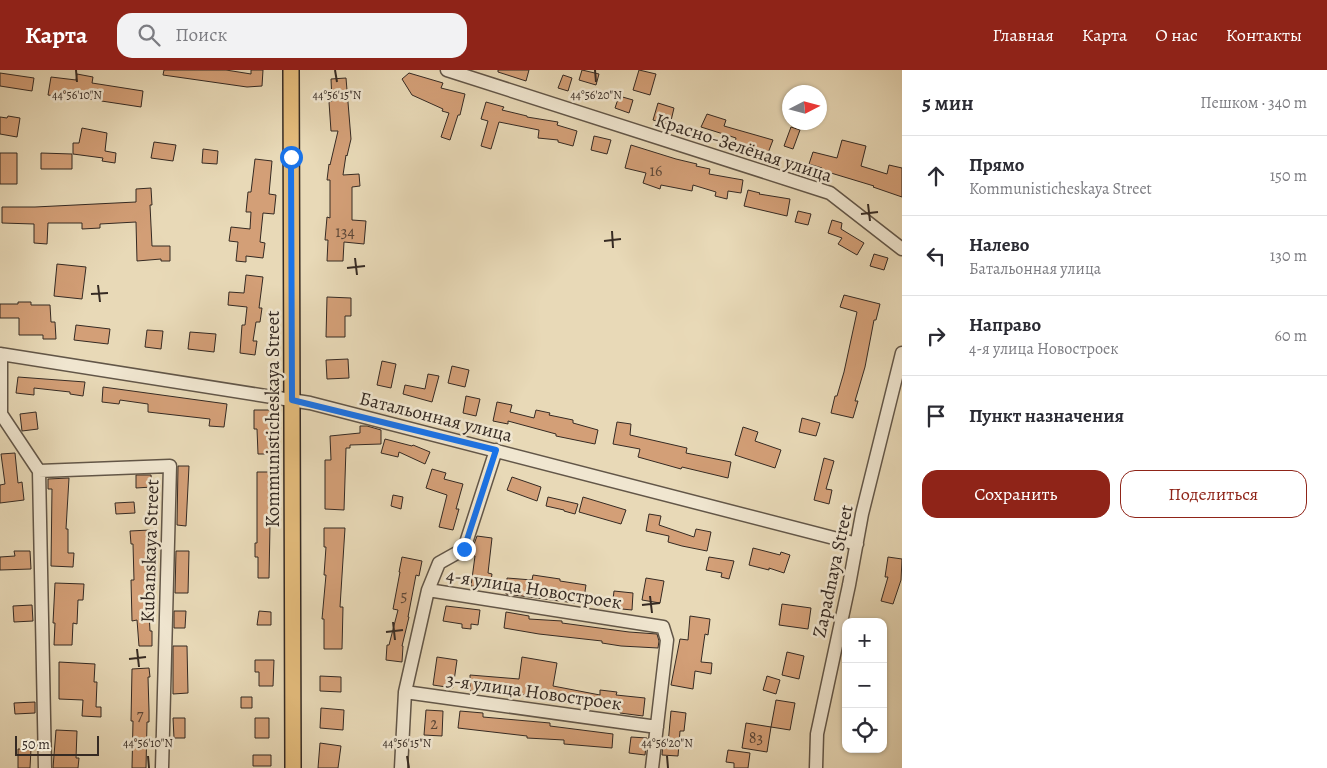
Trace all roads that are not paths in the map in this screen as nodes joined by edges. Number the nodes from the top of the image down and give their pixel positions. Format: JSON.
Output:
{"nodes":[{"id":1,"x":291,"y":70,"type":"edge"},
{"id":2,"x":446,"y":70,"type":"edge"},
{"id":3,"x":902,"y":249,"type":"edge"},
{"id":4,"x":902,"y":353,"type":"edge"},
{"id":5,"x":0,"y":354,"type":"edge"},
{"id":6,"x":292,"y":400,"type":"junction"},
{"id":7,"x":496,"y":450,"type":"junction"},
{"id":8,"x":39,"y":471,"type":"junction"},
{"id":9,"x":857,"y":544,"type":"junction"},
{"id":10,"x":428,"y":590,"type":"junction"},
{"id":11,"x":406,"y":692,"type":"junction"},
{"id":12,"x":657,"y":727,"type":"junction"},
{"id":13,"x":45,"y":768,"type":"edge"},
{"id":14,"x":162,"y":768,"type":"edge"},
{"id":15,"x":294,"y":768,"type":"edge"},
{"id":16,"x":401,"y":768,"type":"edge"},
{"id":17,"x":652,"y":768,"type":"edge"},
{"id":18,"x":816,"y":768,"type":"edge"}],
"edges":[{"from":1,"to":6,"type":"main road","name":"Kommunisticheskaya Street"},
{"from":2,"to":3,"type":"street","name":"Красно-Зелёная улица"},
{"from":4,"to":9,"type":"street","name":"Zapadnaya Street"},
{"from":5,"to":6,"type":"street","name":"Батальонная улица"},
{"from":5,"to":8,"type":"street"},
{"from":6,"to":7,"type":"street","name":"Батальонная улица"},
{"from":6,"to":15,"type":"main road","name":"Kommunisticheskaya Street"},
{"from":7,"to":9,"type":"street","name":"Батальонная улица"},
{"from":7,"to":10,"type":"street","name":"4-я улица Новостроек"},
{"from":8,"to":13,"type":"street"},
{"from":8,"to":14,"type":"street","name":"Kubanskaya Street"},
{"from":9,"to":18,"type":"street","name":"Zapadnaya Street"},
{"from":10,"to":11,"type":"street","name":"4-я улица Новостроек"},
{"from":10,"to":12,"type":"street","name":"4-я улица Новостроек"},
{"from":11,"to":12,"type":"street","name":"3-я улица Новостроек"},
{"from":11,"to":16,"type":"street","name":"4-я улица Новостроек"},
{"from":12,"to":17,"type":"street"}]}
